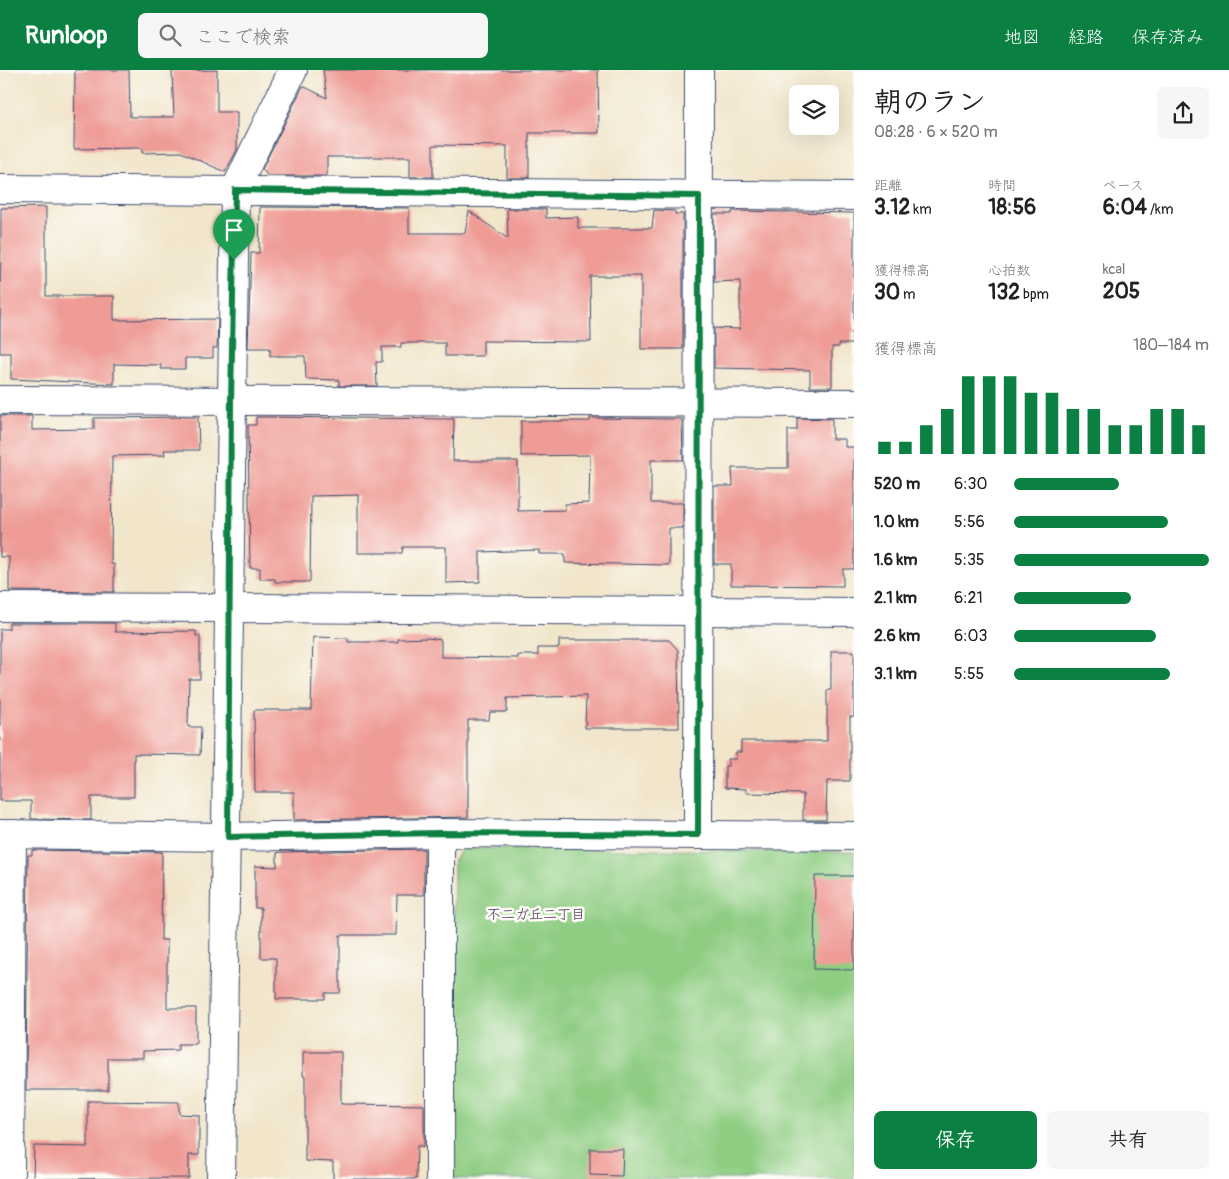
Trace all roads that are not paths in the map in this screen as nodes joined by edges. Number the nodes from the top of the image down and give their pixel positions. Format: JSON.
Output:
{"nodes":[{"id":1,"x":293,"y":70,"type":"edge"},
{"id":2,"x":699,"y":70,"type":"edge"},
{"id":3,"x":0,"y":189,"type":"edge"},
{"id":4,"x":235,"y":190,"type":"junction"},
{"id":5,"x":699,"y":196,"type":"junction"},
{"id":6,"x":854,"y":196,"type":"edge"},
{"id":7,"x":0,"y":400,"type":"edge"},
{"id":8,"x":231,"y":402,"type":"junction"},
{"id":9,"x":697,"y":402,"type":"junction"},
{"id":10,"x":854,"y":403,"type":"edge"},
{"id":11,"x":0,"y":607,"type":"edge"},
{"id":12,"x":231,"y":608,"type":"junction"},
{"id":13,"x":699,"y":610,"type":"junction"},
{"id":14,"x":854,"y":612,"type":"edge"},
{"id":15,"x":440,"y":833,"type":"junction"},
{"id":16,"x":6,"y":834,"type":"edge"},
{"id":17,"x":698,"y":835,"type":"junction"},
{"id":18,"x":854,"y":836,"type":"edge"},
{"id":19,"x":228,"y":837,"type":"junction"},
{"id":20,"x":6,"y":1016,"type":"edge"},
{"id":21,"x":10,"y":1179,"type":"edge"},
{"id":22,"x":221,"y":1179,"type":"edge"},
{"id":23,"x":440,"y":1179,"type":"edge"}],
"edges":[{"from":1,"to":4,"type":"street"},
{"from":2,"to":5,"type":"street"},
{"from":3,"to":4,"type":"street"},
{"from":4,"to":5,"type":"street"},
{"from":4,"to":8,"type":"street"},
{"from":5,"to":6,"type":"street"},
{"from":5,"to":9,"type":"street"},
{"from":7,"to":8,"type":"street"},
{"from":8,"to":9,"type":"street"},
{"from":8,"to":12,"type":"street"},
{"from":9,"to":10,"type":"street"},
{"from":9,"to":13,"type":"street"},
{"from":11,"to":12,"type":"street"},
{"from":12,"to":13,"type":"street"},
{"from":12,"to":19,"type":"street"},
{"from":13,"to":14,"type":"street"},
{"from":13,"to":17,"type":"street"},
{"from":15,"to":17,"type":"street"},
{"from":15,"to":19,"type":"street"},
{"from":15,"to":23,"type":"street"},
{"from":16,"to":19,"type":"street"},
{"from":16,"to":20,"type":"street"},
{"from":17,"to":18,"type":"street"},
{"from":19,"to":22,"type":"street"},
{"from":20,"to":21,"type":"street"}]}
